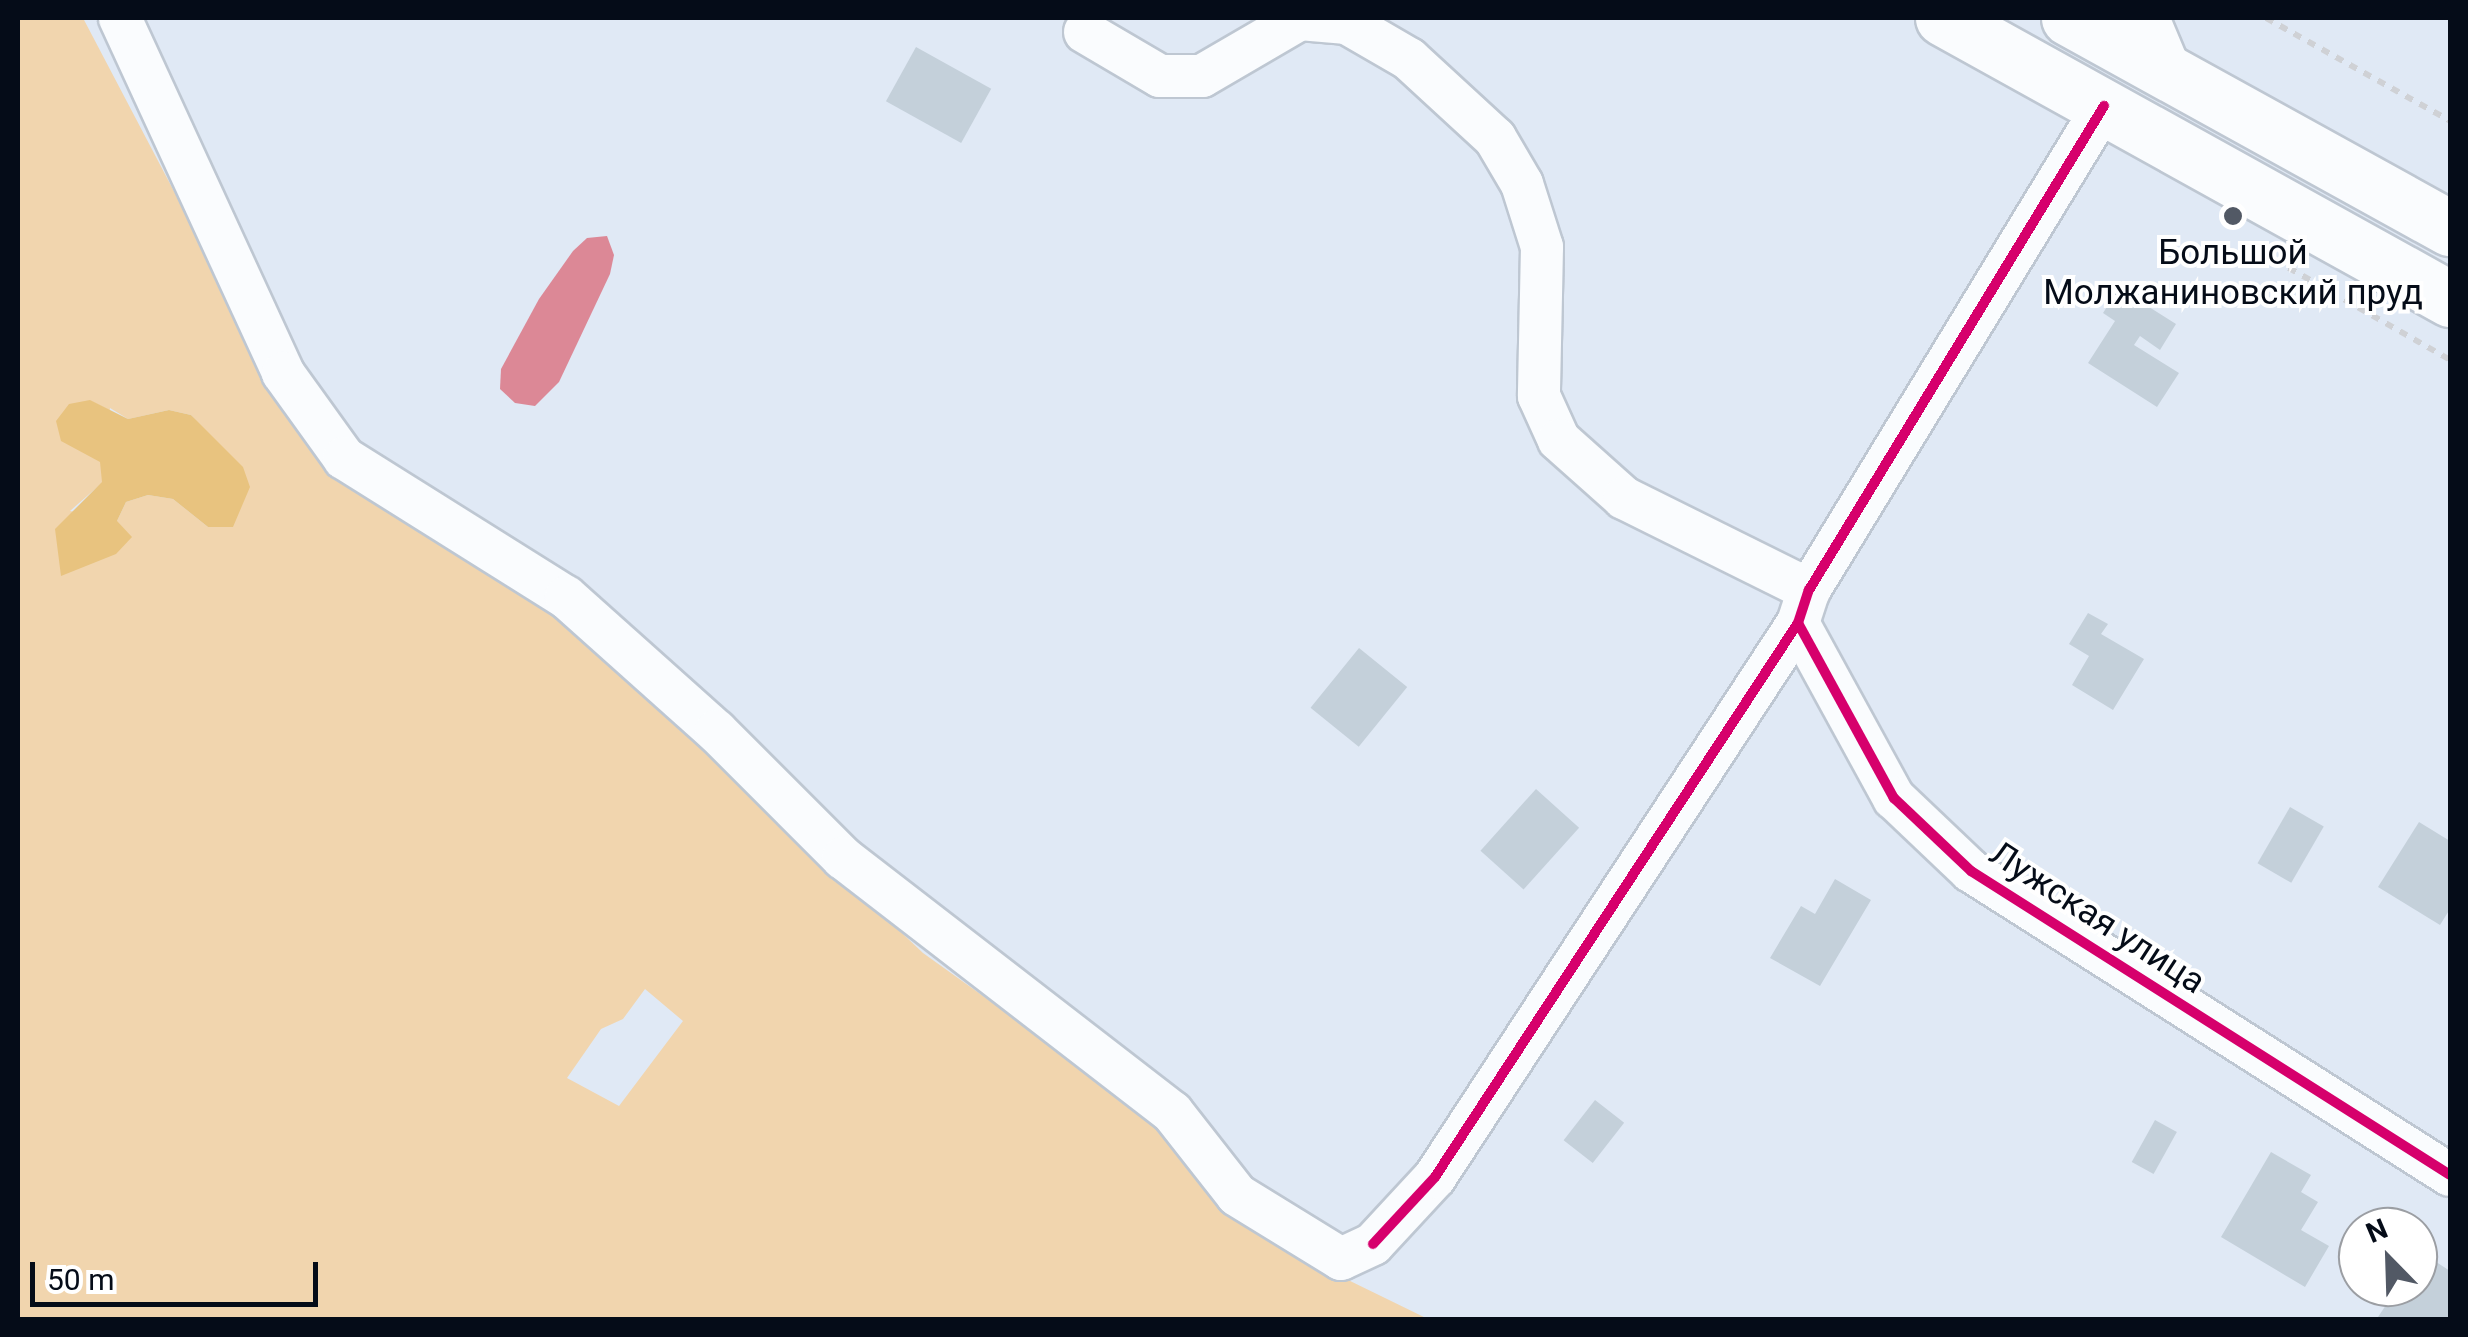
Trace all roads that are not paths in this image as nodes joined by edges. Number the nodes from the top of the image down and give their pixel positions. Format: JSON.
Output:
{"nodes":[{"id":1,"x":120,"y":18,"type":"edge"},
{"id":2,"x":1943,"y":18,"type":"edge"},
{"id":3,"x":2069,"y":18,"type":"edge"},
{"id":4,"x":2148,"y":18,"type":"edge"},
{"id":5,"x":1085,"y":32,"type":"dead end"},
{"id":6,"x":2172,"y":75,"type":"junction"},
{"id":7,"x":2104,"y":106,"type":"junction"},
{"id":8,"x":2450,"y":228,"type":"edge"},
{"id":9,"x":2450,"y":299,"type":"edge"},
{"id":10,"x":1804,"y":607,"type":"junction"},
{"id":11,"x":2450,"y":1175,"type":"edge"}],
"edges":[{"from":1,"to":10,"type":"street"},
{"from":2,"to":7,"type":"highway"},
{"from":3,"to":6,"type":"highway"},
{"from":4,"to":6,"type":"street"},
{"from":5,"to":10,"type":"street"},
{"from":6,"to":8,"type":"highway"},
{"from":7,"to":9,"type":"highway"},
{"from":7,"to":10,"type":"street"},
{"from":10,"to":11,"type":"street","name":"Лужская улица"}]}
